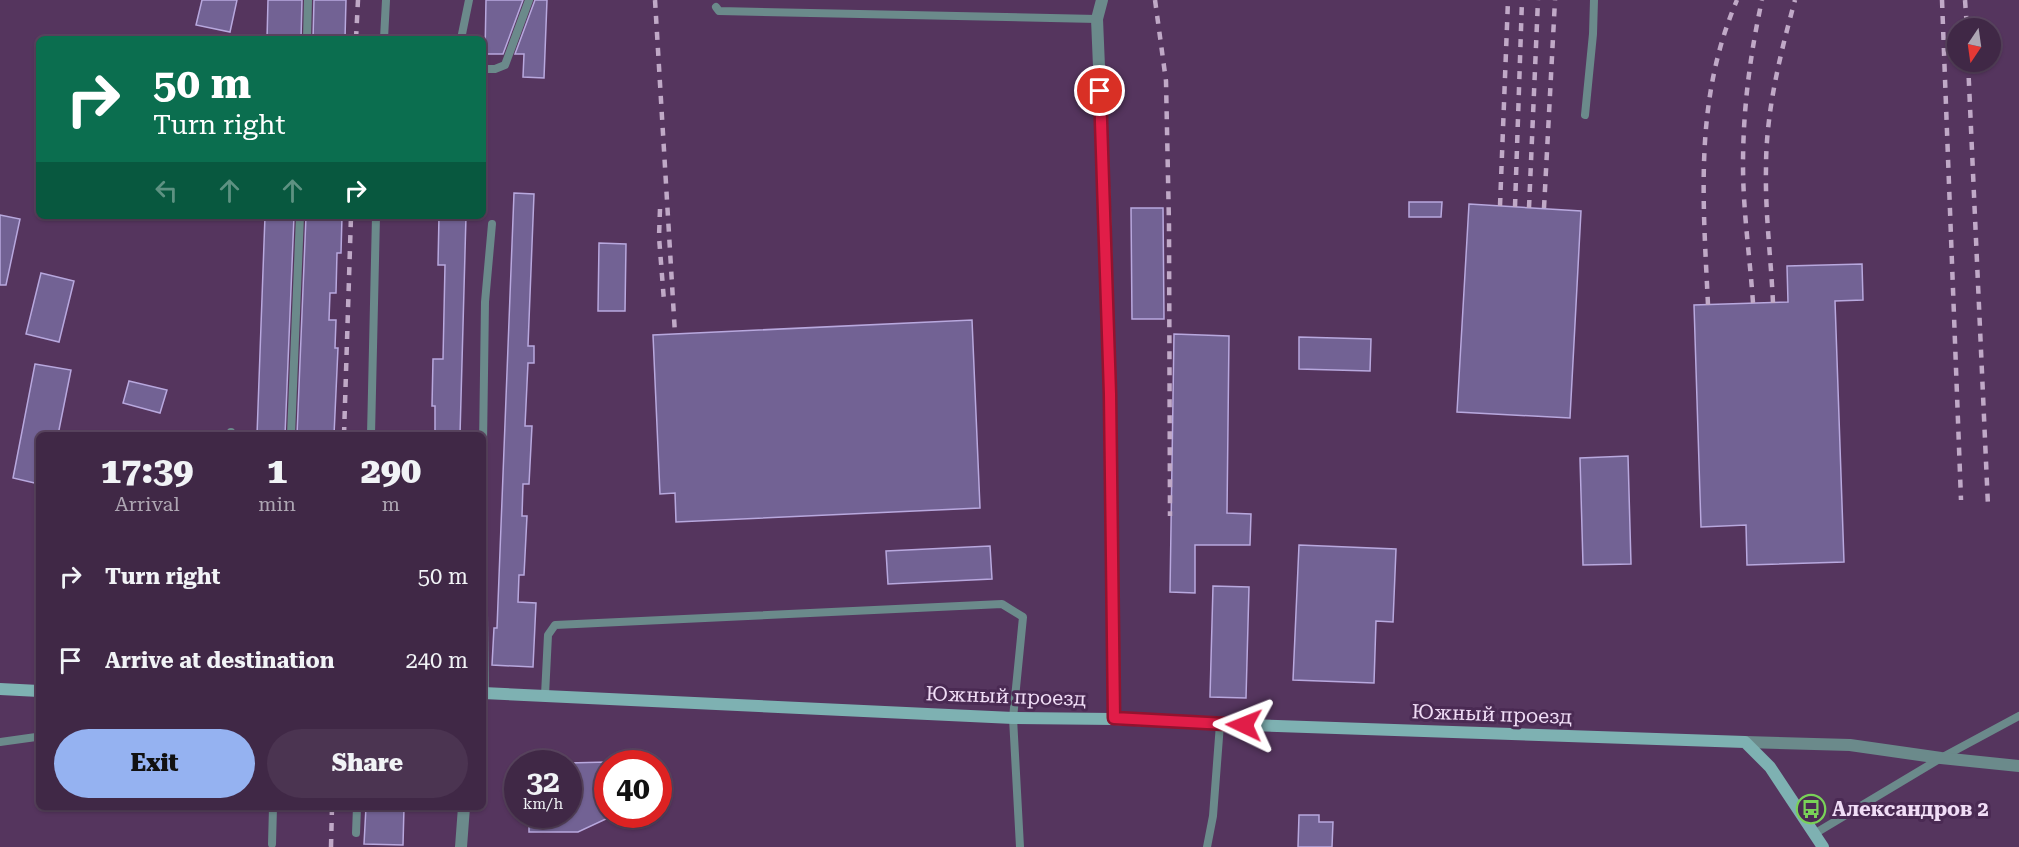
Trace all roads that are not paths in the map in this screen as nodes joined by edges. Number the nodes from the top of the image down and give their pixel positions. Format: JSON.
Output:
{"nodes":[{"id":1,"x":308,"y":0,"type":"edge"},
{"id":2,"x":386,"y":0,"type":"edge"},
{"id":3,"x":469,"y":0,"type":"edge"},
{"id":4,"x":529,"y":0,"type":"edge"},
{"id":5,"x":1102,"y":0,"type":"edge"},
{"id":6,"x":1594,"y":0,"type":"edge"},
{"id":7,"x":716,"y":7,"type":"dead end"},
{"id":8,"x":1097,"y":19,"type":"junction"},
{"id":9,"x":307,"y":36,"type":"edge"},
{"id":10,"x":384,"y":36,"type":"edge"},
{"id":11,"x":462,"y":36,"type":"edge"},
{"id":12,"x":486,"y":69,"type":"edge"},
{"id":13,"x":1585,"y":115,"type":"dead end"},
{"id":14,"x":300,"y":219,"type":"edge"},
{"id":15,"x":376,"y":219,"type":"edge"},
{"id":16,"x":492,"y":224,"type":"dead end"},
{"id":17,"x":291,"y":432,"type":"edge"},
{"id":18,"x":371,"y":432,"type":"edge"},
{"id":19,"x":483,"y":432,"type":"edge"},
{"id":20,"x":0,"y":689,"type":"edge"},
{"id":21,"x":36,"y":690,"type":"edge"},
{"id":22,"x":486,"y":693,"type":"edge"},
{"id":23,"x":545,"y":695,"type":"junction"},
{"id":24,"x":2019,"y":716,"type":"edge"},
{"id":25,"x":1013,"y":718,"type":"junction"},
{"id":26,"x":1114,"y":718,"type":"junction"},
{"id":27,"x":1220,"y":724,"type":"junction"},
{"id":28,"x":36,"y":736,"type":"edge"},
{"id":29,"x":0,"y":742,"type":"edge"},
{"id":30,"x":1745,"y":742,"type":"junction"},
{"id":31,"x":1941,"y":758,"type":"junction"},
{"id":32,"x":2019,"y":766,"type":"edge"},
{"id":33,"x":273,"y":810,"type":"edge"},
{"id":34,"x":357,"y":810,"type":"edge"},
{"id":35,"x":464,"y":810,"type":"edge"},
{"id":36,"x":356,"y":833,"type":"dead end"},
{"id":37,"x":1815,"y":834,"type":"junction"},
{"id":38,"x":272,"y":844,"type":"dead end"},
{"id":39,"x":461,"y":847,"type":"edge"},
{"id":40,"x":1020,"y":847,"type":"edge"},
{"id":41,"x":1207,"y":847,"type":"edge"},
{"id":42,"x":1823,"y":847,"type":"edge"}],
"edges":[{"from":1,"to":9,"type":"lane"},
{"from":2,"to":10,"type":"lane"},
{"from":3,"to":11,"type":"lane"},
{"from":4,"to":12,"type":"lane"},
{"from":5,"to":8,"type":"street"},
{"from":6,"to":13,"type":"lane"},
{"from":7,"to":8,"type":"lane"},
{"from":8,"to":26,"type":"street"},
{"from":14,"to":17,"type":"lane"},
{"from":15,"to":18,"type":"lane"},
{"from":16,"to":19,"type":"lane"},
{"from":20,"to":21,"type":"street"},
{"from":22,"to":23,"type":"street","name":"Южный проезд"},
{"from":23,"to":25,"type":"street","name":"Южный проезд"},
{"from":23,"to":25,"type":"lane"},
{"from":24,"to":31,"type":"lane"},
{"from":25,"to":26,"type":"street","name":"Южный проезд"},
{"from":25,"to":40,"type":"lane"},
{"from":26,"to":27,"type":"street","name":"Южный проезд"},
{"from":27,"to":30,"type":"street","name":"Южный проезд"},
{"from":27,"to":41,"type":"lane"},
{"from":28,"to":29,"type":"lane"},
{"from":30,"to":31,"type":"street"},
{"from":30,"to":37,"type":"street"},
{"from":31,"to":32,"type":"street"},
{"from":31,"to":37,"type":"lane"},
{"from":33,"to":38,"type":"lane"},
{"from":34,"to":36,"type":"lane"},
{"from":35,"to":39,"type":"street"},
{"from":37,"to":42,"type":"street"}]}
